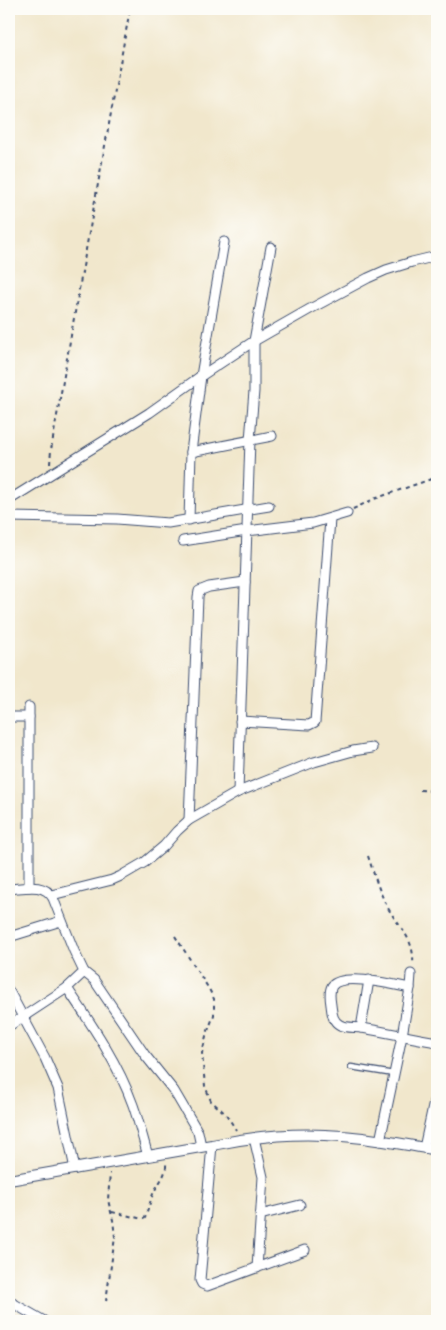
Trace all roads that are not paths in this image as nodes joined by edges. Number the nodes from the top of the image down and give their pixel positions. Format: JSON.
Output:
{"nodes":[{"id":1,"x":224,"y":242,"type":"dead end"},
{"id":2,"x":270,"y":247,"type":"dead end"},
{"id":3,"x":437,"y":256,"type":"edge"},
{"id":4,"x":254,"y":341,"type":"junction"},
{"id":5,"x":201,"y":376,"type":"junction"},
{"id":6,"x":272,"y":436,"type":"dead end"},
{"id":7,"x":250,"y":440,"type":"junction"},
{"id":8,"x":191,"y":452,"type":"junction"},
{"id":9,"x":9,"y":500,"type":"edge"},
{"id":10,"x":268,"y":506,"type":"dead end"},
{"id":11,"x":248,"y":509,"type":"junction"},
{"id":12,"x":347,"y":513,"type":"road end"},
{"id":13,"x":9,"y":517,"type":"edge"},
{"id":14,"x":330,"y":518,"type":"junction"},
{"id":15,"x":188,"y":520,"type":"junction"},
{"id":16,"x":247,"y":531,"type":"junction"},
{"id":17,"x":183,"y":541,"type":"dead end"},
{"id":18,"x":245,"y":582,"type":"junction"},
{"id":19,"x":28,"y":707,"type":"dead end"},
{"id":20,"x":9,"y":717,"type":"edge"},
{"id":21,"x":28,"y":717,"type":"junction"},
{"id":22,"x":240,"y":721,"type":"junction"},
{"id":23,"x":372,"y":748,"type":"dead end"},
{"id":24,"x":238,"y":792,"type":"junction"},
{"id":25,"x":189,"y":820,"type":"junction"},
{"id":26,"x":29,"y":888,"type":"junction"},
{"id":27,"x":9,"y":889,"type":"edge"},
{"id":28,"x":52,"y":895,"type":"junction"},
{"id":29,"x":61,"y":921,"type":"junction"},
{"id":30,"x":9,"y":938,"type":"edge"},
{"id":31,"x":84,"y":972,"type":"junction"},
{"id":32,"x":411,"y":974,"type":"road end"},
{"id":33,"x":369,"y":980,"type":"junction"},
{"id":34,"x":67,"y":988,"type":"junction"},
{"id":35,"x":410,"y":988,"type":"junction"},
{"id":36,"x":9,"y":991,"type":"edge"},
{"id":37,"x":23,"y":1016,"type":"junction"},
{"id":38,"x":9,"y":1026,"type":"edge"},
{"id":39,"x":360,"y":1028,"type":"junction"},
{"id":40,"x":402,"y":1036,"type":"junction"},
{"id":41,"x":437,"y":1042,"type":"edge"},
{"id":42,"x":351,"y":1067,"type":"dead end"},
{"id":43,"x":394,"y":1074,"type":"junction"},
{"id":44,"x":437,"y":1088,"type":"edge"},
{"id":45,"x":254,"y":1138,"type":"junction"},
{"id":46,"x":380,"y":1141,"type":"junction"},
{"id":47,"x":207,"y":1146,"type":"junction"},
{"id":48,"x":424,"y":1148,"type":"junction"},
{"id":49,"x":437,"y":1150,"type":"edge"},
{"id":50,"x":148,"y":1156,"type":"junction"},
{"id":51,"x":75,"y":1169,"type":"junction"},
{"id":52,"x":9,"y":1180,"type":"edge"},
{"id":53,"x":300,"y":1205,"type":"dead end"},
{"id":54,"x":260,"y":1215,"type":"junction"},
{"id":55,"x":305,"y":1250,"type":"dead end"},
{"id":56,"x":256,"y":1268,"type":"junction"},
{"id":57,"x":9,"y":1301,"type":"edge"},
{"id":58,"x":44,"y":1321,"type":"edge"}],
"edges":[{"from":1,"to":5,"type":"street"},
{"from":2,"to":4,"type":"street"},
{"from":3,"to":4,"type":"street"},
{"from":4,"to":5,"type":"street"},
{"from":4,"to":7,"type":"street"},
{"from":5,"to":8,"type":"street"},
{"from":5,"to":9,"type":"street"},
{"from":6,"to":7,"type":"street"},
{"from":7,"to":8,"type":"street"},
{"from":7,"to":11,"type":"street"},
{"from":8,"to":15,"type":"street"},
{"from":10,"to":11,"type":"street"},
{"from":11,"to":15,"type":"street"},
{"from":11,"to":16,"type":"street"},
{"from":12,"to":14,"type":"street"},
{"from":13,"to":15,"type":"street"},
{"from":14,"to":16,"type":"street"},
{"from":14,"to":22,"type":"street"},
{"from":16,"to":17,"type":"street"},
{"from":16,"to":18,"type":"street"},
{"from":18,"to":22,"type":"street"},
{"from":18,"to":25,"type":"street"},
{"from":19,"to":21,"type":"street"},
{"from":20,"to":21,"type":"street"},
{"from":21,"to":26,"type":"street"},
{"from":22,"to":24,"type":"street"},
{"from":23,"to":24,"type":"street"},
{"from":24,"to":25,"type":"street"},
{"from":25,"to":28,"type":"street"},
{"from":26,"to":27,"type":"street"},
{"from":26,"to":28,"type":"street"},
{"from":28,"to":29,"type":"street"},
{"from":29,"to":30,"type":"street"},
{"from":29,"to":31,"type":"street"},
{"from":31,"to":34,"type":"street"},
{"from":31,"to":47,"type":"street"},
{"from":32,"to":35,"type":"street"},
{"from":33,"to":35,"type":"street"},
{"from":33,"to":39,"type":"street"},
{"from":33,"to":39,"type":"street"},
{"from":34,"to":37,"type":"street"},
{"from":34,"to":50,"type":"street"},
{"from":35,"to":40,"type":"street"},
{"from":36,"to":37,"type":"street"},
{"from":37,"to":38,"type":"street"},
{"from":37,"to":51,"type":"street"},
{"from":39,"to":40,"type":"street"},
{"from":40,"to":41,"type":"street"},
{"from":40,"to":43,"type":"street"},
{"from":42,"to":43,"type":"lane"},
{"from":43,"to":46,"type":"street"},
{"from":44,"to":48,"type":"street"},
{"from":45,"to":46,"type":"street"},
{"from":45,"to":47,"type":"street"},
{"from":45,"to":54,"type":"street"},
{"from":46,"to":48,"type":"street"},
{"from":47,"to":50,"type":"street"},
{"from":47,"to":56,"type":"street"},
{"from":48,"to":49,"type":"street"},
{"from":50,"to":51,"type":"street"},
{"from":51,"to":52,"type":"street"},
{"from":53,"to":54,"type":"street"},
{"from":54,"to":56,"type":"street"},
{"from":55,"to":56,"type":"street"},
{"from":57,"to":58,"type":"street"}]}
